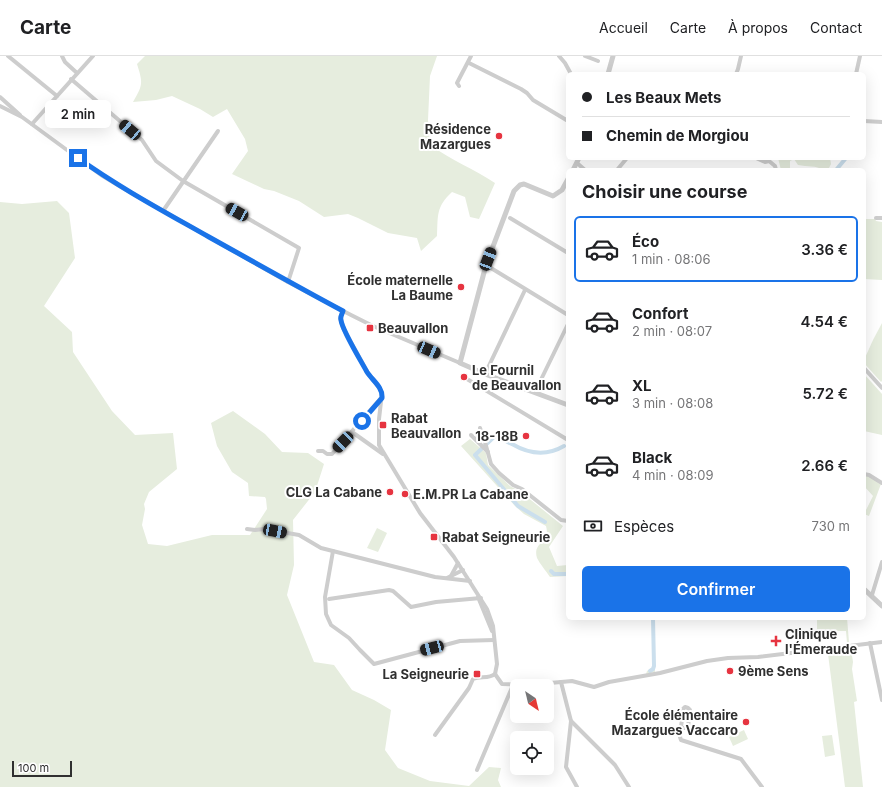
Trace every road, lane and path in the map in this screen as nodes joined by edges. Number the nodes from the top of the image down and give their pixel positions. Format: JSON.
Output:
{"nodes":[{"id":1,"x":8,"y":56,"type":"edge"},
{"id":2,"x":62,"y":56,"type":"edge"},
{"id":3,"x":93,"y":56,"type":"edge"},
{"id":4,"x":472,"y":56,"type":"edge"},
{"id":5,"x":559,"y":56,"type":"edge"},
{"id":6,"x":585,"y":56,"type":"edge"},
{"id":7,"x":613,"y":56,"type":"edge"},
{"id":8,"x":741,"y":56,"type":"edge"},
{"id":9,"x":860,"y":56,"type":"edge"},
{"id":10,"x":598,"y":62,"type":"dead end"},
{"id":11,"x":469,"y":63,"type":"junction"},
{"id":12,"x":570,"y":72,"type":"edge"},
{"id":13,"x":609,"y":72,"type":"edge"},
{"id":14,"x":737,"y":72,"type":"edge"},
{"id":15,"x":856,"y":72,"type":"edge"},
{"id":16,"x":77,"y":73,"type":"junction"},
{"id":17,"x":71,"y":79,"type":"junction"},
{"id":18,"x":459,"y":86,"type":"dead end"},
{"id":19,"x":57,"y":96,"type":"junction"},
{"id":20,"x":1,"y":98,"type":"edge"},
{"id":21,"x":0,"y":105,"type":"edge"},
{"id":22,"x":22,"y":117,"type":"junction"},
{"id":23,"x":566,"y":120,"type":"edge"},
{"id":24,"x":866,"y":121,"type":"edge"},
{"id":25,"x":882,"y":122,"type":"edge"},
{"id":26,"x":32,"y":124,"type":"junction"},
{"id":27,"x":218,"y":131,"type":"dead end"},
{"id":28,"x":625,"y":160,"type":"edge"},
{"id":29,"x":760,"y":160,"type":"edge"},
{"id":30,"x":770,"y":160,"type":"edge"},
{"id":31,"x":619,"y":168,"type":"edge"},
{"id":32,"x":183,"y":181,"type":"junction"},
{"id":33,"x":566,"y":183,"type":"edge"},
{"id":34,"x":163,"y":211,"type":"junction"},
{"id":35,"x":510,"y":218,"type":"dead end"},
{"id":36,"x":876,"y":218,"type":"dead end"},
{"id":37,"x":882,"y":218,"type":"edge"},
{"id":38,"x":566,"y":252,"type":"edge"},
{"id":39,"x":486,"y":265,"type":"junction"},
{"id":40,"x":288,"y":282,"type":"junction"},
{"id":41,"x":525,"y":290,"type":"junction"},
{"id":42,"x":343,"y":311,"type":"junction"},
{"id":43,"x":566,"y":314,"type":"edge"},
{"id":44,"x":566,"y":328,"type":"edge"},
{"id":45,"x":460,"y":363,"type":"junction"},
{"id":46,"x":866,"y":370,"type":"edge"},
{"id":47,"x":485,"y":374,"type":"junction"},
{"id":48,"x":467,"y":378,"type":"dead end"},
{"id":49,"x":882,"y":388,"type":"edge"},
{"id":50,"x":535,"y":392,"type":"junction"},
{"id":51,"x":382,"y":398,"type":"junction"},
{"id":52,"x":566,"y":404,"type":"edge"},
{"id":53,"x":480,"y":428,"type":"dead end"},
{"id":54,"x":352,"y":432,"type":"junction"},
{"id":55,"x":471,"y":435,"type":"dead end"},
{"id":56,"x":566,"y":439,"type":"edge"},
{"id":57,"x":318,"y":451,"type":"dead end"},
{"id":58,"x":488,"y":452,"type":"junction"},
{"id":59,"x":385,"y":456,"type":"junction"},
{"id":60,"x":866,"y":474,"type":"edge"},
{"id":61,"x":882,"y":482,"type":"edge"},
{"id":62,"x":566,"y":521,"type":"edge"},
{"id":63,"x":247,"y":529,"type":"dead end"},
{"id":64,"x":333,"y":551,"type":"junction"},
{"id":65,"x":882,"y":562,"type":"edge"},
{"id":66,"x":458,"y":563,"type":"junction"},
{"id":67,"x":463,"y":570,"type":"junction"},
{"id":68,"x":451,"y":576,"type":"junction"},
{"id":69,"x":446,"y":579,"type":"junction"},
{"id":70,"x":470,"y":582,"type":"junction"},
{"id":71,"x":866,"y":590,"type":"edge"},
{"id":72,"x":872,"y":595,"type":"junction"},
{"id":73,"x":327,"y":598,"type":"junction"},
{"id":74,"x":480,"y":598,"type":"junction"},
{"id":75,"x":882,"y":606,"type":"edge"},
{"id":76,"x":494,"y":638,"type":"junction"},
{"id":77,"x":882,"y":642,"type":"edge"},
{"id":78,"x":870,"y":643,"type":"junction"},
{"id":79,"x":495,"y":674,"type":"junction"},
{"id":80,"x":561,"y":682,"type":"junction"},
{"id":81,"x":554,"y":683,"type":"edge"},
{"id":82,"x":510,"y":685,"type":"edge"},
{"id":83,"x":510,"y":692,"type":"edge"},
{"id":84,"x":882,"y":700,"type":"edge"},
{"id":85,"x":572,"y":721,"type":"junction"},
{"id":86,"x":681,"y":728,"type":"junction"},
{"id":87,"x":435,"y":735,"type":"dead end"},
{"id":88,"x":477,"y":770,"type":"dead end"},
{"id":89,"x":577,"y":787,"type":"edge"},
{"id":90,"x":629,"y":787,"type":"edge"},
{"id":91,"x":762,"y":787,"type":"edge"}],
"edges":[{"from":1,"to":19,"type":"street"},
{"from":2,"to":16,"type":"street"},
{"from":3,"to":16,"type":"street"},
{"from":4,"to":11,"type":"street"},
{"from":5,"to":12,"type":"street"},
{"from":6,"to":10,"type":"street"},
{"from":7,"to":13,"type":"street"},
{"from":8,"to":14,"type":"street"},
{"from":9,"to":15,"type":"street"},
{"from":11,"to":18,"type":"street"},
{"from":11,"to":23,"type":"street"},
{"from":16,"to":17,"type":"street"},
{"from":17,"to":19,"type":"street"},
{"from":17,"to":32,"type":"street"},
{"from":19,"to":26,"type":"street"},
{"from":20,"to":21,"type":"street"},
{"from":20,"to":22,"type":"street"},
{"from":21,"to":22,"type":"street"},
{"from":22,"to":26,"type":"street"},
{"from":24,"to":25,"type":"street"},
{"from":26,"to":34,"type":"street"},
{"from":27,"to":32,"type":"street"},
{"from":28,"to":31,"type":"street"},
{"from":29,"to":30,"type":"street"},
{"from":32,"to":34,"type":"street"},
{"from":32,"to":40,"type":"street"},
{"from":33,"to":39,"type":"street"},
{"from":34,"to":40,"type":"street"},
{"from":35,"to":38,"type":"street"},
{"from":36,"to":37,"type":"street"},
{"from":39,"to":41,"type":"street"},
{"from":39,"to":45,"type":"street"},
{"from":40,"to":42,"type":"street"},
{"from":41,"to":43,"type":"street"},
{"from":41,"to":47,"type":"street"},
{"from":42,"to":45,"type":"street"},
{"from":42,"to":51,"type":"street"},
{"from":44,"to":50,"type":"street"},
{"from":45,"to":47,"type":"street"},
{"from":46,"to":49,"type":"street"},
{"from":47,"to":50,"type":"street"},
{"from":48,"to":56,"type":"street"},
{"from":50,"to":52,"type":"street"},
{"from":51,"to":54,"type":"street"},
{"from":51,"to":59,"type":"street"},
{"from":53,"to":58,"type":"street"},
{"from":54,"to":57,"type":"street"},
{"from":54,"to":59,"type":"street"},
{"from":55,"to":58,"type":"street"},
{"from":58,"to":62,"type":"street"},
{"from":59,"to":66,"type":"street"},
{"from":60,"to":61,"type":"street"},
{"from":63,"to":64,"type":"street"},
{"from":64,"to":69,"type":"street"},
{"from":64,"to":73,"type":"street"},
{"from":65,"to":72,"type":"street"},
{"from":66,"to":67,"type":"street"},
{"from":66,"to":68,"type":"street"},
{"from":67,"to":68,"type":"street"},
{"from":67,"to":70,"type":"street"},
{"from":68,"to":69,"type":"street"},
{"from":69,"to":70,"type":"street"},
{"from":70,"to":74,"type":"street"},
{"from":71,"to":72,"type":"street"},
{"from":72,"to":75,"type":"street"},
{"from":73,"to":74,"type":"street"},
{"from":73,"to":76,"type":"street"},
{"from":74,"to":76,"type":"street"},
{"from":76,"to":79,"type":"street"},
{"from":77,"to":78,"type":"street"},
{"from":78,"to":80,"type":"street"},
{"from":78,"to":84,"type":"street"},
{"from":79,"to":82,"type":"street"},
{"from":79,"to":87,"type":"street"},
{"from":80,"to":81,"type":"street"},
{"from":80,"to":85,"type":"street"},
{"from":83,"to":88,"type":"street"},
{"from":85,"to":89,"type":"street"},
{"from":85,"to":90,"type":"street"},
{"from":86,"to":86,"type":"street"},
{"from":86,"to":91,"type":"street"}]}
